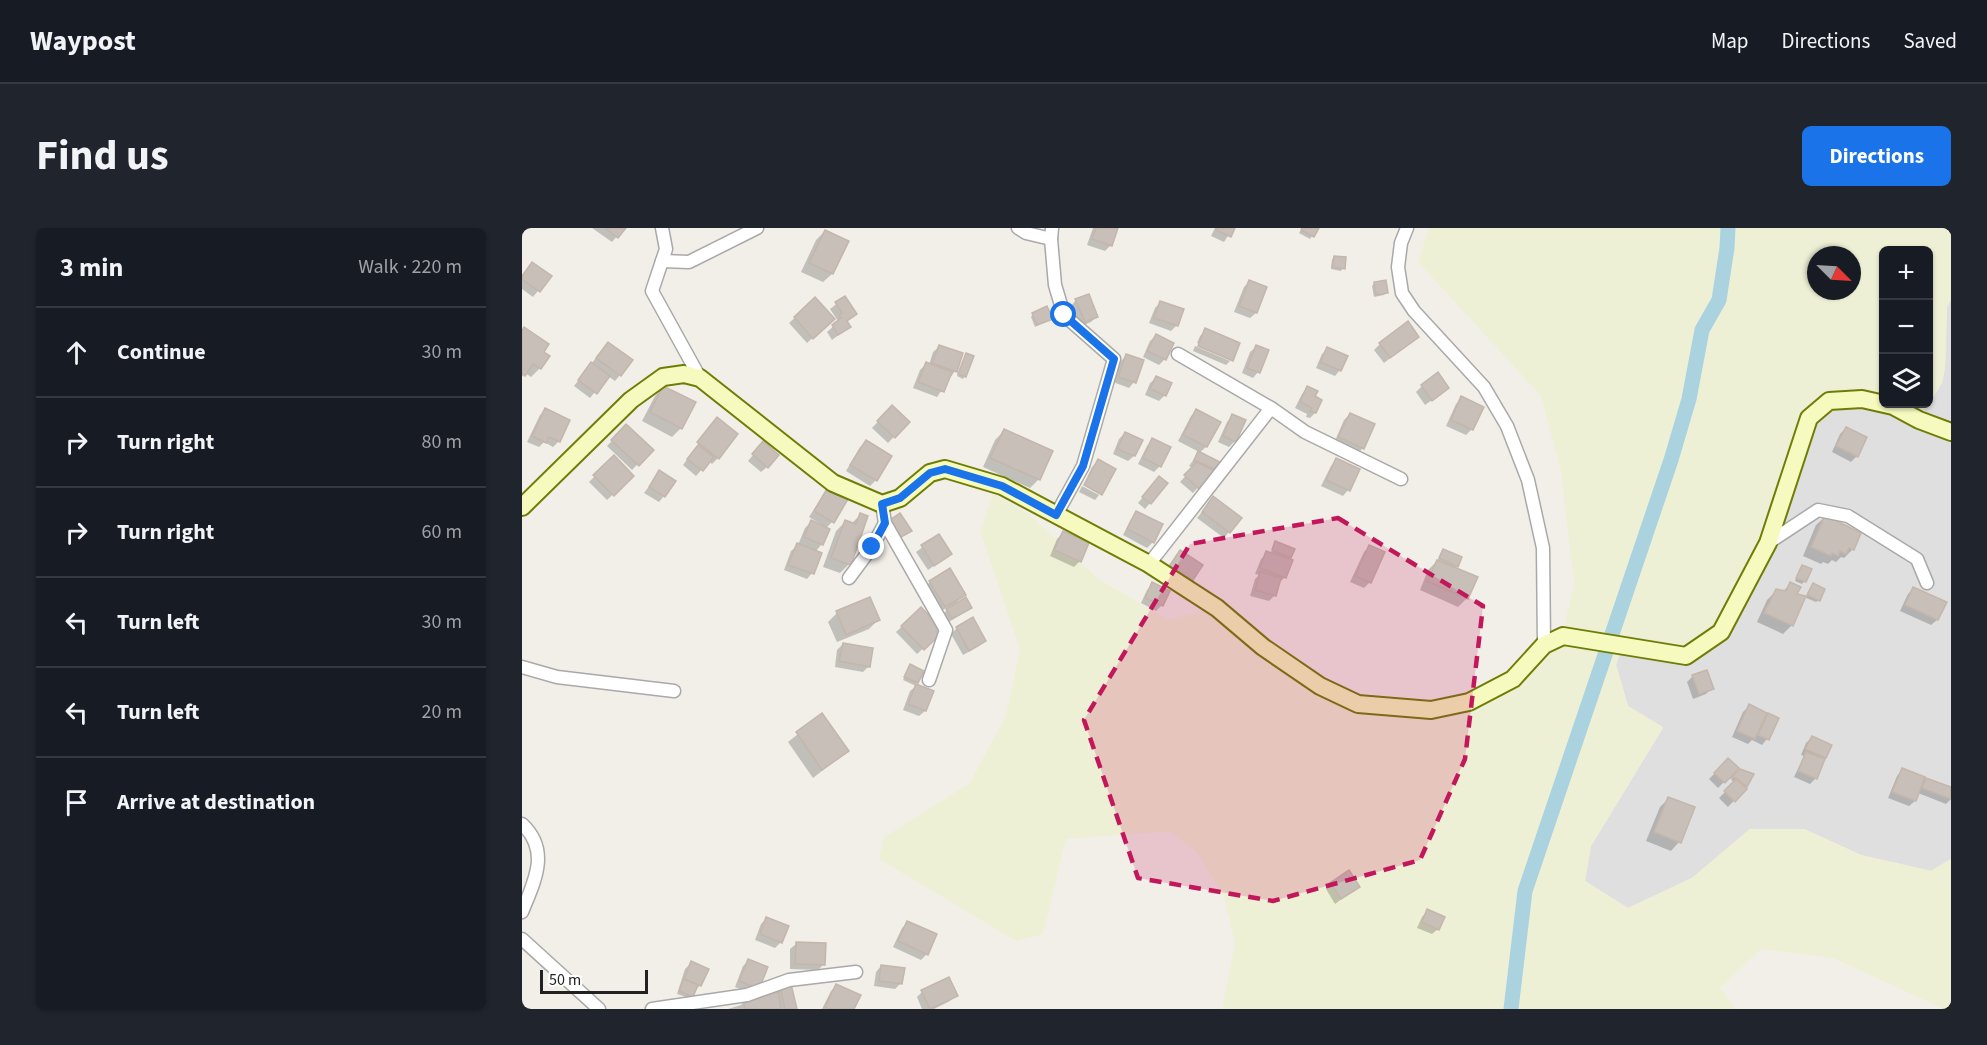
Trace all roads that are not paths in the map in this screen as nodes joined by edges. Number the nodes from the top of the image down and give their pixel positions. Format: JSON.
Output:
{"nodes":[{"id":1,"x":662,"y":228,"type":"edge"},
{"id":2,"x":757,"y":228,"type":"edge"},
{"id":3,"x":1018,"y":228,"type":"edge"},
{"id":4,"x":1407,"y":228,"type":"edge"},
{"id":5,"x":1052,"y":234,"type":"edge"},
{"id":6,"x":662,"y":261,"type":"junction"},
{"id":7,"x":1178,"y":354,"type":"dead end"},
{"id":8,"x":700,"y":378,"type":"junction"},
{"id":9,"x":1271,"y":408,"type":"junction"},
{"id":10,"x":1951,"y":432,"type":"edge"},
{"id":11,"x":1401,"y":479,"type":"dead end"},
{"id":12,"x":882,"y":504,"type":"junction"},
{"id":13,"x":522,"y":507,"type":"edge"},
{"id":14,"x":1056,"y":515,"type":"junction"},
{"id":15,"x":885,"y":523,"type":"junction"},
{"id":16,"x":1768,"y":543,"type":"junction"},
{"id":17,"x":1149,"y":564,"type":"junction"},
{"id":18,"x":849,"y":578,"type":"dead end"},
{"id":19,"x":1927,"y":583,"type":"dead end"},
{"id":20,"x":1544,"y":645,"type":"junction"},
{"id":21,"x":522,"y":667,"type":"edge"},
{"id":22,"x":928,"y":680,"type":"dead end"},
{"id":23,"x":674,"y":691,"type":"dead end"},
{"id":24,"x":522,"y":824,"type":"edge"},
{"id":25,"x":522,"y":912,"type":"edge"},
{"id":26,"x":522,"y":939,"type":"edge"},
{"id":27,"x":856,"y":972,"type":"dead end"},
{"id":28,"x":586,"y":1003,"type":"edge"},
{"id":29,"x":599,"y":1009,"type":"edge"},
{"id":30,"x":652,"y":1009,"type":"edge"}],
"edges":[{"from":1,"to":6,"type":"street"},
{"from":2,"to":6,"type":"street"},
{"from":3,"to":5,"type":"street"},
{"from":4,"to":20,"type":"street"},
{"from":5,"to":14,"type":"street"},
{"from":6,"to":8,"type":"street"},
{"from":7,"to":9,"type":"street"},
{"from":8,"to":12,"type":"street"},
{"from":8,"to":13,"type":"street"},
{"from":9,"to":11,"type":"street"},
{"from":9,"to":17,"type":"street"},
{"from":10,"to":16,"type":"street"},
{"from":12,"to":14,"type":"street"},
{"from":12,"to":15,"type":"street"},
{"from":14,"to":17,"type":"street"},
{"from":15,"to":18,"type":"street"},
{"from":15,"to":22,"type":"street"},
{"from":16,"to":19,"type":"street"},
{"from":16,"to":20,"type":"street"},
{"from":17,"to":20,"type":"street"},
{"from":21,"to":23,"type":"street"},
{"from":24,"to":25,"type":"street"},
{"from":26,"to":28,"type":"street"},
{"from":27,"to":30,"type":"street"},
{"from":28,"to":29,"type":"street"}]}
